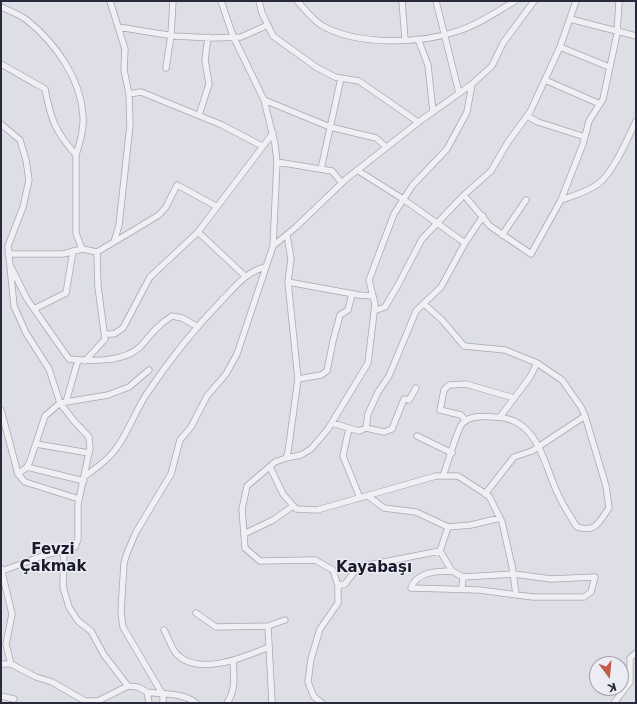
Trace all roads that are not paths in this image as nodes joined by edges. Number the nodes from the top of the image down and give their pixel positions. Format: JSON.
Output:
{"nodes":[{"id":1,"x":110,"y":1,"type":"edge"},
{"id":2,"x":172,"y":1,"type":"edge"},
{"id":3,"x":221,"y":1,"type":"edge"},
{"id":4,"x":259,"y":1,"type":"edge"},
{"id":5,"x":297,"y":1,"type":"edge"},
{"id":6,"x":402,"y":1,"type":"edge"},
{"id":7,"x":436,"y":1,"type":"edge"},
{"id":8,"x":515,"y":1,"type":"edge"},
{"id":9,"x":534,"y":1,"type":"edge"},
{"id":10,"x":576,"y":1,"type":"edge"},
{"id":11,"x":619,"y":1,"type":"edge"},
{"id":12,"x":1,"y":7,"type":"edge"},
{"id":13,"x":570,"y":19,"type":"junction"},
{"id":14,"x":268,"y":25,"type":"junction"},
{"id":15,"x":118,"y":27,"type":"junction"},
{"id":16,"x":617,"y":31,"type":"junction"},
{"id":17,"x":171,"y":35,"type":"junction"},
{"id":18,"x":444,"y":35,"type":"junction"},
{"id":19,"x":233,"y":36,"type":"junction"},
{"id":20,"x":636,"y":36,"type":"edge"},
{"id":21,"x":208,"y":37,"type":"junction"},
{"id":22,"x":405,"y":39,"type":"junction"},
{"id":23,"x":418,"y":39,"type":"junction"},
{"id":24,"x":560,"y":47,"type":"junction"},
{"id":25,"x":1,"y":64,"type":"edge"},
{"id":26,"x":609,"y":67,"type":"junction"},
{"id":27,"x":166,"y":68,"type":"dead end"},
{"id":28,"x":341,"y":78,"type":"junction"},
{"id":29,"x":545,"y":80,"type":"junction"},
{"id":30,"x":472,"y":84,"type":"junction"},
{"id":31,"x":459,"y":93,"type":"junction"},
{"id":32,"x":129,"y":94,"type":"junction"},
{"id":33,"x":264,"y":100,"type":"junction"},
{"id":34,"x":600,"y":104,"type":"junction"},
{"id":35,"x":433,"y":112,"type":"junction"},
{"id":36,"x":199,"y":115,"type":"junction"},
{"id":37,"x":527,"y":116,"type":"junction"},
{"id":38,"x":636,"y":121,"type":"edge"},
{"id":39,"x":418,"y":122,"type":"junction"},
{"id":40,"x":1,"y":124,"type":"edge"},
{"id":41,"x":330,"y":127,"type":"junction"},
{"id":42,"x":273,"y":133,"type":"junction"},
{"id":43,"x":585,"y":137,"type":"junction"},
{"id":44,"x":262,"y":146,"type":"junction"},
{"id":45,"x":386,"y":147,"type":"junction"},
{"id":46,"x":76,"y":155,"type":"junction"},
{"id":47,"x":277,"y":162,"type":"junction"},
{"id":48,"x":321,"y":169,"type":"junction"},
{"id":49,"x":357,"y":170,"type":"junction"},
{"id":50,"x":342,"y":183,"type":"junction"},
{"id":51,"x":464,"y":195,"type":"junction"},
{"id":52,"x":403,"y":199,"type":"junction"},
{"id":53,"x":526,"y":200,"type":"dead end"},
{"id":54,"x":561,"y":200,"type":"junction"},
{"id":55,"x":216,"y":206,"type":"junction"},
{"id":56,"x":483,"y":216,"type":"junction"},
{"id":57,"x":436,"y":224,"type":"junction"},
{"id":58,"x":198,"y":232,"type":"junction"},
{"id":59,"x":287,"y":235,"type":"junction"},
{"id":60,"x":502,"y":235,"type":"junction"},
{"id":61,"x":114,"y":242,"type":"junction"},
{"id":62,"x":465,"y":243,"type":"junction"},
{"id":63,"x":272,"y":246,"type":"junction"},
{"id":64,"x":82,"y":249,"type":"junction"},
{"id":65,"x":73,"y":251,"type":"junction"},
{"id":66,"x":97,"y":252,"type":"junction"},
{"id":67,"x":8,"y":254,"type":"junction"},
{"id":68,"x":9,"y":263,"type":"junction"},
{"id":69,"x":265,"y":267,"type":"junction"},
{"id":70,"x":245,"y":276,"type":"junction"},
{"id":71,"x":288,"y":282,"type":"junction"},
{"id":72,"x":352,"y":294,"type":"junction"},
{"id":73,"x":373,"y":296,"type":"junction"},
{"id":74,"x":424,"y":304,"type":"junction"},
{"id":75,"x":34,"y":309,"type":"junction"},
{"id":76,"x":374,"y":311,"type":"junction"},
{"id":77,"x":198,"y":327,"type":"junction"},
{"id":78,"x":105,"y":334,"type":"junction"},
{"id":79,"x":78,"y":360,"type":"junction"},
{"id":80,"x":85,"y":361,"type":"junction"},
{"id":81,"x":537,"y":363,"type":"junction"},
{"id":82,"x":149,"y":370,"type":"dead end"},
{"id":83,"x":298,"y":379,"type":"junction"},
{"id":84,"x":416,"y":388,"type":"dead end"},
{"id":85,"x":514,"y":398,"type":"junction"},
{"id":86,"x":63,"y":402,"type":"junction"},
{"id":87,"x":1,"y":410,"type":"edge"},
{"id":88,"x":500,"y":416,"type":"junction"},
{"id":89,"x":585,"y":416,"type":"junction"},
{"id":90,"x":466,"y":421,"type":"junction"},
{"id":91,"x":332,"y":423,"type":"junction"},
{"id":92,"x":349,"y":428,"type":"junction"},
{"id":93,"x":366,"y":428,"type":"junction"},
{"id":94,"x":417,"y":436,"type":"dead end"},
{"id":95,"x":36,"y":444,"type":"junction"},
{"id":96,"x":539,"y":445,"type":"junction"},
{"id":97,"x":89,"y":453,"type":"junction"},
{"id":98,"x":452,"y":453,"type":"junction"},
{"id":99,"x":286,"y":458,"type":"junction"},
{"id":100,"x":27,"y":467,"type":"junction"},
{"id":101,"x":270,"y":467,"type":"junction"},
{"id":102,"x":18,"y":474,"type":"junction"},
{"id":103,"x":443,"y":476,"type":"junction"},
{"id":104,"x":84,"y":478,"type":"junction"},
{"id":105,"x":485,"y":494,"type":"junction"},
{"id":106,"x":368,"y":496,"type":"junction"},
{"id":107,"x":360,"y":498,"type":"junction"},
{"id":108,"x":79,"y":499,"type":"junction"},
{"id":109,"x":293,"y":506,"type":"junction"},
{"id":110,"x":500,"y":518,"type":"junction"},
{"id":111,"x":448,"y":527,"type":"junction"},
{"id":112,"x":244,"y":534,"type":"junction"},
{"id":113,"x":64,"y":550,"type":"junction"},
{"id":114,"x":440,"y":551,"type":"junction"},
{"id":115,"x":1,"y":569,"type":"edge"},
{"id":116,"x":452,"y":571,"type":"junction"},
{"id":117,"x":514,"y":574,"type":"junction"},
{"id":118,"x":463,"y":577,"type":"junction"},
{"id":119,"x":338,"y":586,"type":"junction"},
{"id":120,"x":4,"y":588,"type":"edge"},
{"id":121,"x":462,"y":589,"type":"junction"},
{"id":122,"x":516,"y":594,"type":"junction"},
{"id":123,"x":196,"y":613,"type":"dead end"},
{"id":124,"x":285,"y":620,"type":"dead end"},
{"id":125,"x":268,"y":626,"type":"junction"},
{"id":126,"x":164,"y":630,"type":"dead end"},
{"id":127,"x":269,"y":647,"type":"junction"},
{"id":128,"x":636,"y":653,"type":"edge"},
{"id":129,"x":233,"y":661,"type":"junction"},
{"id":130,"x":1,"y":664,"type":"edge"},
{"id":131,"x":11,"y":664,"type":"junction"},
{"id":132,"x":128,"y":686,"type":"junction"},
{"id":133,"x":147,"y":692,"type":"junction"},
{"id":134,"x":163,"y":695,"type":"junction"},
{"id":135,"x":1,"y":696,"type":"edge"},
{"id":136,"x":14,"y":700,"type":"dead end"},
{"id":137,"x":149,"y":703,"type":"edge"},
{"id":138,"x":163,"y":703,"type":"edge"},
{"id":139,"x":196,"y":703,"type":"edge"},
{"id":140,"x":227,"y":703,"type":"edge"},
{"id":141,"x":272,"y":703,"type":"edge"},
{"id":142,"x":322,"y":703,"type":"edge"},
{"id":143,"x":614,"y":703,"type":"edge"}],
"edges":[{"from":1,"to":15,"type":"street"},
{"from":2,"to":17,"type":"street"},
{"from":3,"to":19,"type":"street"},
{"from":4,"to":14,"type":"street"},
{"from":5,"to":22,"type":"street"},
{"from":6,"to":22,"type":"street"},
{"from":7,"to":18,"type":"street"},
{"from":8,"to":18,"type":"street"},
{"from":9,"to":30,"type":"street"},
{"from":10,"to":13,"type":"street"},
{"from":11,"to":16,"type":"street"},
{"from":12,"to":46,"type":"street"},
{"from":13,"to":16,"type":"street"},
{"from":13,"to":24,"type":"street"},
{"from":14,"to":19,"type":"street"},
{"from":14,"to":28,"type":"street"},
{"from":15,"to":17,"type":"street"},
{"from":15,"to":32,"type":"street"},
{"from":16,"to":20,"type":"street"},
{"from":16,"to":26,"type":"street"},
{"from":17,"to":21,"type":"street"},
{"from":17,"to":27,"type":"street"},
{"from":18,"to":23,"type":"street"},
{"from":18,"to":31,"type":"street"},
{"from":19,"to":21,"type":"street"},
{"from":19,"to":33,"type":"street"},
{"from":21,"to":36,"type":"street"},
{"from":22,"to":23,"type":"street"},
{"from":23,"to":35,"type":"street"},
{"from":24,"to":26,"type":"street"},
{"from":24,"to":29,"type":"street"},
{"from":25,"to":46,"type":"street"},
{"from":26,"to":34,"type":"street"},
{"from":28,"to":39,"type":"street"},
{"from":28,"to":41,"type":"street"},
{"from":29,"to":34,"type":"street"},
{"from":29,"to":37,"type":"street"},
{"from":30,"to":31,"type":"street"},
{"from":30,"to":52,"type":"street"},
{"from":31,"to":35,"type":"street"},
{"from":32,"to":36,"type":"street"},
{"from":32,"to":61,"type":"street"},
{"from":33,"to":41,"type":"street"},
{"from":33,"to":42,"type":"street"},
{"from":34,"to":43,"type":"street"},
{"from":35,"to":39,"type":"street"},
{"from":36,"to":44,"type":"street"},
{"from":37,"to":43,"type":"street"},
{"from":37,"to":51,"type":"street"},
{"from":38,"to":54,"type":"street"},
{"from":39,"to":45,"type":"street"},
{"from":40,"to":67,"type":"street"},
{"from":41,"to":45,"type":"street"},
{"from":41,"to":48,"type":"street"},
{"from":42,"to":44,"type":"street"},
{"from":42,"to":47,"type":"street"},
{"from":43,"to":54,"type":"street"},
{"from":44,"to":55,"type":"street"},
{"from":45,"to":49,"type":"street"},
{"from":46,"to":64,"type":"street"},
{"from":47,"to":48,"type":"street"},
{"from":47,"to":63,"type":"street"},
{"from":48,"to":50,"type":"street"},
{"from":49,"to":50,"type":"street"},
{"from":49,"to":52,"type":"street"},
{"from":50,"to":59,"type":"street"},
{"from":51,"to":56,"type":"street"},
{"from":51,"to":57,"type":"street"},
{"from":52,"to":57,"type":"street"},
{"from":52,"to":73,"type":"street"},
{"from":53,"to":60,"type":"street"},
{"from":54,"to":60,"type":"street"},
{"from":55,"to":58,"type":"street"},
{"from":55,"to":61,"type":"street"},
{"from":56,"to":60,"type":"street"},
{"from":56,"to":62,"type":"street"},
{"from":57,"to":62,"type":"street"},
{"from":57,"to":76,"type":"street"},
{"from":58,"to":70,"type":"street"},
{"from":58,"to":78,"type":"street"},
{"from":59,"to":63,"type":"street"},
{"from":59,"to":71,"type":"street"},
{"from":61,"to":66,"type":"street"},
{"from":62,"to":74,"type":"street"},
{"from":63,"to":69,"type":"street"},
{"from":64,"to":65,"type":"street"},
{"from":64,"to":66,"type":"street"},
{"from":65,"to":67,"type":"street"},
{"from":65,"to":75,"type":"street"},
{"from":66,"to":78,"type":"street"},
{"from":67,"to":68,"type":"street"},
{"from":68,"to":75,"type":"street"},
{"from":68,"to":86,"type":"street"},
{"from":69,"to":70,"type":"street"},
{"from":69,"to":134,"type":"street"},
{"from":70,"to":77,"type":"street"},
{"from":71,"to":72,"type":"street"},
{"from":71,"to":83,"type":"street"},
{"from":72,"to":73,"type":"street"},
{"from":72,"to":83,"type":"street"},
{"from":73,"to":76,"type":"street"},
{"from":74,"to":81,"type":"street"},
{"from":74,"to":93,"type":"street"},
{"from":75,"to":79,"type":"street"},
{"from":76,"to":91,"type":"street"},
{"from":77,"to":80,"type":"street"},
{"from":77,"to":104,"type":"street"},
{"from":78,"to":80,"type":"street"},
{"from":79,"to":80,"type":"street"},
{"from":79,"to":86,"type":"street"},
{"from":81,"to":85,"type":"street"},
{"from":81,"to":89,"type":"street"},
{"from":82,"to":86,"type":"street"},
{"from":83,"to":99,"type":"street"},
{"from":84,"to":93,"type":"street"},
{"from":85,"to":88,"type":"street"},
{"from":85,"to":90,"type":"street"},
{"from":86,"to":95,"type":"street"},
{"from":86,"to":97,"type":"street"},
{"from":87,"to":102,"type":"street"},
{"from":88,"to":90,"type":"street"},
{"from":88,"to":96,"type":"street"},
{"from":89,"to":96,"type":"street"},
{"from":89,"to":96,"type":"street"},
{"from":90,"to":98,"type":"street"},
{"from":91,"to":92,"type":"street"},
{"from":91,"to":99,"type":"street"},
{"from":92,"to":93,"type":"street"},
{"from":92,"to":107,"type":"street"},
{"from":94,"to":98,"type":"street"},
{"from":95,"to":97,"type":"street"},
{"from":95,"to":100,"type":"street"},
{"from":96,"to":105,"type":"street"},
{"from":97,"to":104,"type":"street"},
{"from":98,"to":103,"type":"street"},
{"from":99,"to":101,"type":"street"},
{"from":100,"to":102,"type":"street"},
{"from":100,"to":104,"type":"street"},
{"from":101,"to":109,"type":"street"},
{"from":101,"to":112,"type":"street"},
{"from":102,"to":108,"type":"street"},
{"from":103,"to":105,"type":"street"},
{"from":103,"to":106,"type":"street"},
{"from":104,"to":108,"type":"street"},
{"from":105,"to":110,"type":"street"},
{"from":106,"to":107,"type":"street"},
{"from":106,"to":111,"type":"street"},
{"from":107,"to":109,"type":"street"},
{"from":108,"to":113,"type":"street"},
{"from":109,"to":112,"type":"street"},
{"from":110,"to":111,"type":"street"},
{"from":110,"to":117,"type":"street"},
{"from":111,"to":114,"type":"street"},
{"from":112,"to":119,"type":"street"},
{"from":113,"to":115,"type":"street"},
{"from":113,"to":132,"type":"street"},
{"from":114,"to":116,"type":"street"},
{"from":114,"to":119,"type":"street"},
{"from":115,"to":120,"type":"street"},
{"from":116,"to":118,"type":"street"},
{"from":116,"to":121,"type":"street"},
{"from":117,"to":118,"type":"street"},
{"from":117,"to":122,"type":"street"},
{"from":117,"to":122,"type":"street"},
{"from":118,"to":121,"type":"street"},
{"from":119,"to":142,"type":"street"},
{"from":120,"to":131,"type":"street"},
{"from":121,"to":122,"type":"street"},
{"from":123,"to":125,"type":"street"},
{"from":124,"to":125,"type":"street"},
{"from":125,"to":127,"type":"street"},
{"from":126,"to":129,"type":"street"},
{"from":127,"to":129,"type":"street"},
{"from":127,"to":141,"type":"street"},
{"from":128,"to":143,"type":"street"},
{"from":129,"to":140,"type":"street"},
{"from":130,"to":131,"type":"street"},
{"from":131,"to":132,"type":"street"},
{"from":132,"to":133,"type":"street"},
{"from":133,"to":134,"type":"street"},
{"from":133,"to":137,"type":"street"},
{"from":134,"to":138,"type":"street"},
{"from":134,"to":139,"type":"street"},
{"from":135,"to":136,"type":"street"}]}
